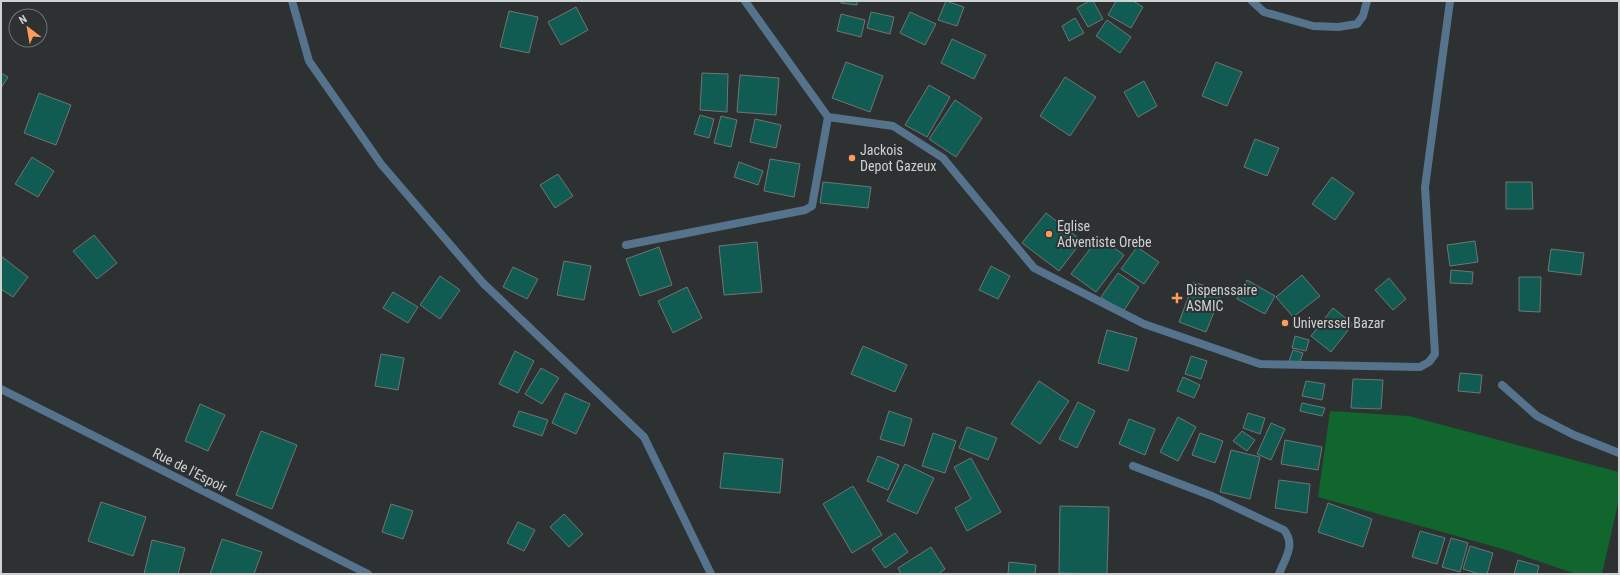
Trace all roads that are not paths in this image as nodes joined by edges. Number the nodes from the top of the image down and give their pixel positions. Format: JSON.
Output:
{"nodes":[{"id":1,"x":292,"y":1,"type":"edge"},
{"id":2,"x":745,"y":1,"type":"edge"},
{"id":3,"x":1252,"y":1,"type":"edge"},
{"id":4,"x":1367,"y":1,"type":"edge"},
{"id":5,"x":1450,"y":1,"type":"edge"},
{"id":6,"x":828,"y":117,"type":"junction"},
{"id":7,"x":626,"y":245,"type":"dead end"},
{"id":8,"x":1502,"y":385,"type":"dead end"},
{"id":9,"x":1,"y":389,"type":"edge"},
{"id":10,"x":1619,"y":453,"type":"edge"},
{"id":11,"x":1133,"y":466,"type":"dead end"},
{"id":12,"x":368,"y":574,"type":"edge"},
{"id":13,"x":712,"y":574,"type":"edge"},
{"id":14,"x":1279,"y":574,"type":"edge"}],
"edges":[{"from":1,"to":13,"type":"street"},
{"from":2,"to":6,"type":"street"},
{"from":3,"to":4,"type":"street"},
{"from":5,"to":6,"type":"street"},
{"from":6,"to":7,"type":"street"},
{"from":8,"to":10,"type":"street"},
{"from":9,"to":12,"type":"street","name":"Rue de l'Espoir"},
{"from":11,"to":14,"type":"street"}]}
